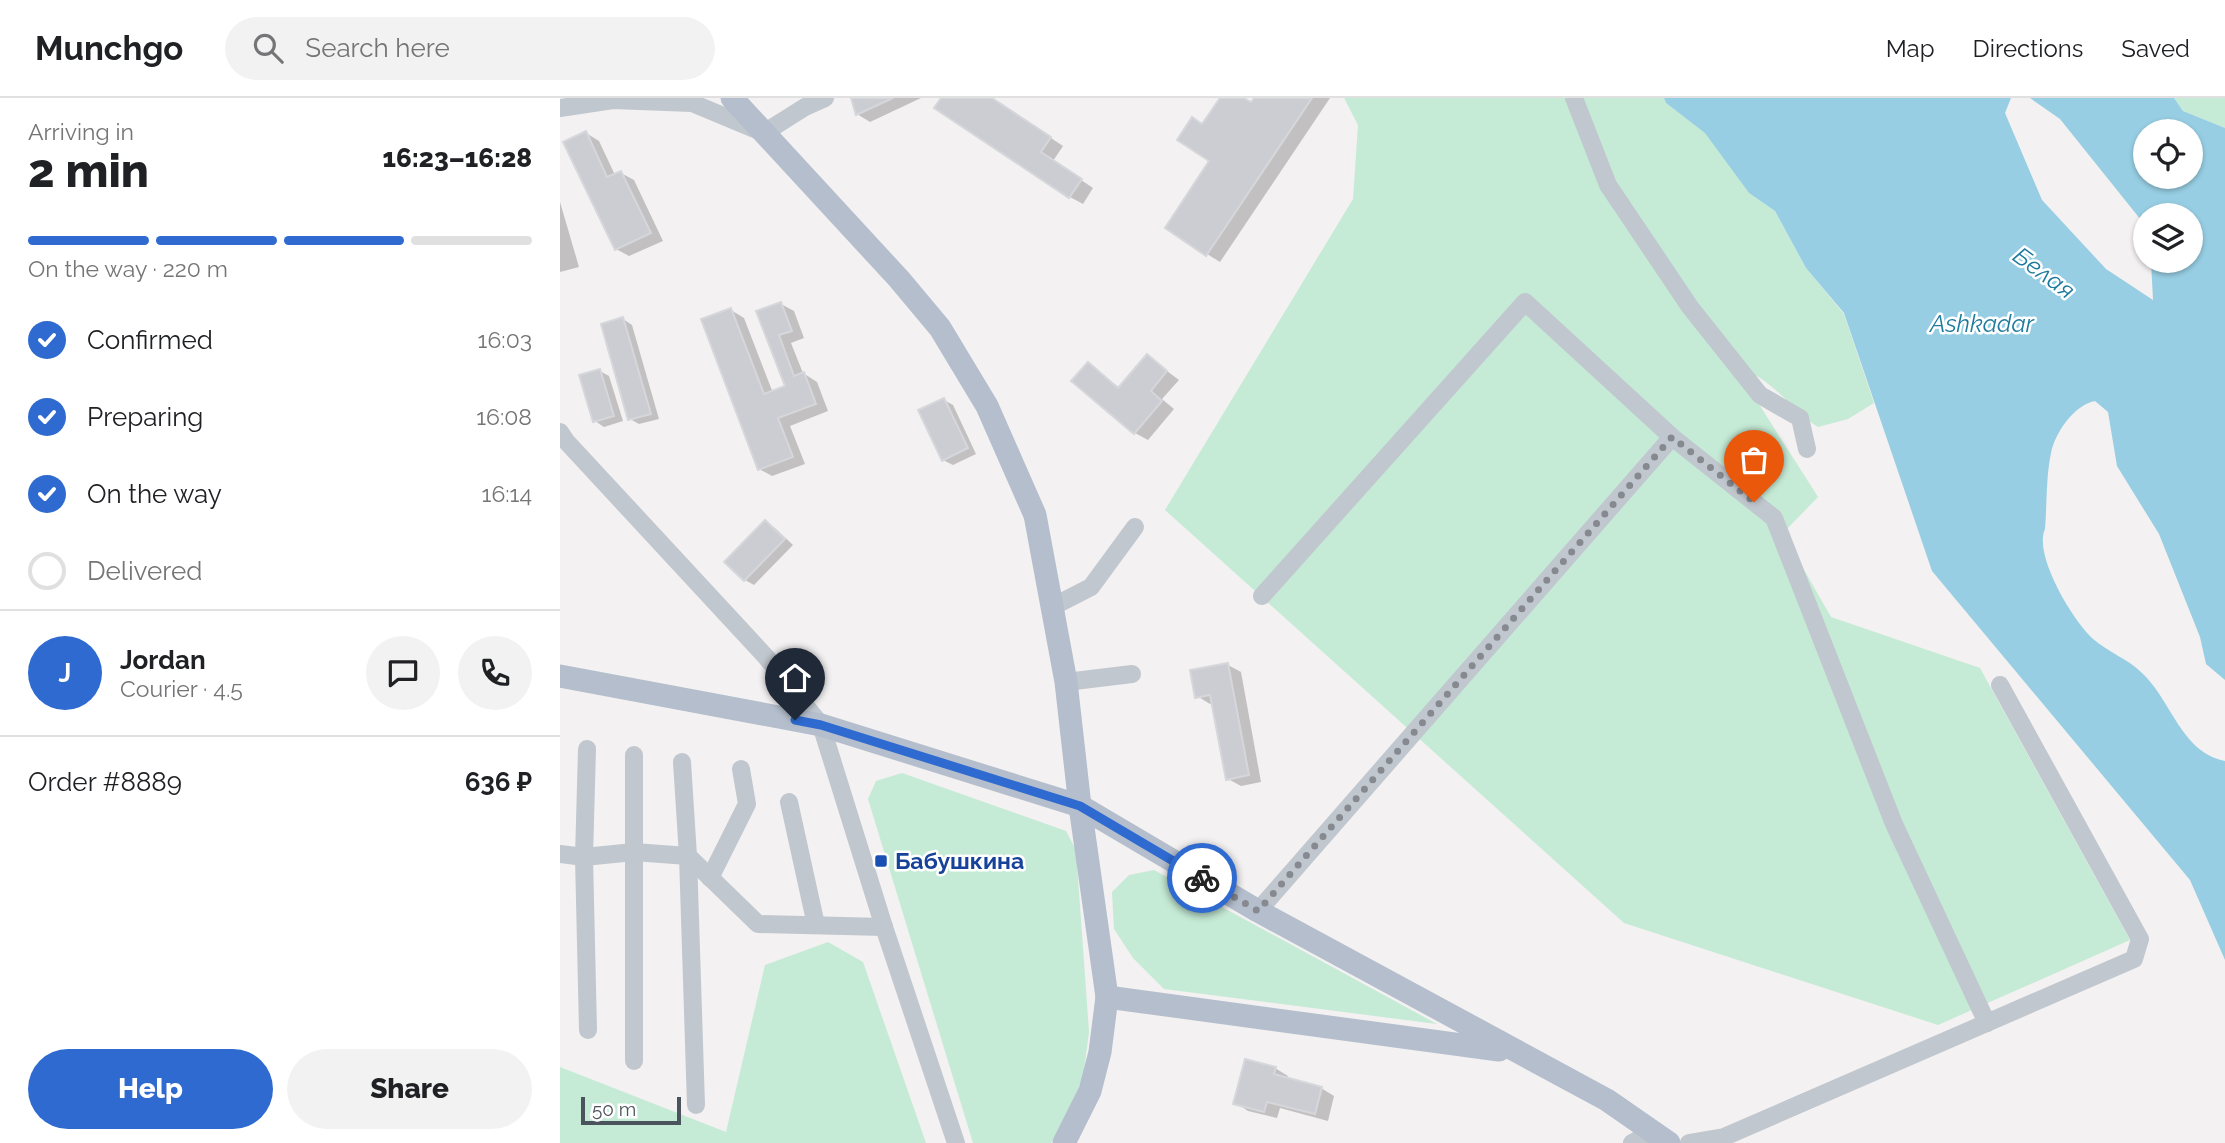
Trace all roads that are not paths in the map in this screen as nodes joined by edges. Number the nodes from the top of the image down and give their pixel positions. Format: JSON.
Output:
{"nodes":[{"id":1,"x":732,"y":98,"type":"edge"},
{"id":2,"x":825,"y":98,"type":"edge"},
{"id":3,"x":1574,"y":98,"type":"edge"},
{"id":4,"x":560,"y":108,"type":"edge"},
{"id":5,"x":764,"y":133,"type":"junction"},
{"id":6,"x":560,"y":432,"type":"edge"},
{"id":7,"x":1672,"y":437,"type":"junction"},
{"id":8,"x":1807,"y":449,"type":"dead end"},
{"id":9,"x":1135,"y":527,"type":"dead end"},
{"id":10,"x":1262,"y":596,"type":"dead end"},
{"id":11,"x":1052,"y":607,"type":"junction"},
{"id":12,"x":1132,"y":674,"type":"dead end"},
{"id":13,"x":560,"y":676,"type":"edge"},
{"id":14,"x":1066,"y":682,"type":"junction"},
{"id":15,"x":2000,"y":685,"type":"dead end"},
{"id":16,"x":821,"y":725,"type":"junction"},
{"id":17,"x":587,"y":749,"type":"dead end"},
{"id":18,"x":634,"y":755,"type":"dead end"},
{"id":19,"x":682,"y":762,"type":"dead end"},
{"id":20,"x":741,"y":769,"type":"dead end"},
{"id":21,"x":789,"y":802,"type":"dead end"},
{"id":22,"x":1080,"y":806,"type":"junction"},
{"id":23,"x":634,"y":852,"type":"junction"},
{"id":24,"x":560,"y":854,"type":"edge"},
{"id":25,"x":688,"y":856,"type":"junction"},
{"id":26,"x":584,"y":857,"type":"junction"},
{"id":27,"x":710,"y":878,"type":"junction"},
{"id":28,"x":1258,"y":911,"type":"junction"},
{"id":29,"x":816,"y":925,"type":"junction"},
{"id":30,"x":884,"y":927,"type":"junction"},
{"id":31,"x":1107,"y":997,"type":"junction"},
{"id":32,"x":1987,"y":1023,"type":"junction"},
{"id":33,"x":588,"y":1030,"type":"dead end"},
{"id":34,"x":1515,"y":1052,"type":"junction"},
{"id":35,"x":634,"y":1061,"type":"dead end"},
{"id":36,"x":696,"y":1105,"type":"dead end"},
{"id":37,"x":1662,"y":1137,"type":"edge"},
{"id":38,"x":956,"y":1143,"type":"edge"},
{"id":39,"x":1064,"y":1143,"type":"edge"},
{"id":40,"x":1632,"y":1143,"type":"edge"},
{"id":41,"x":1689,"y":1143,"type":"edge"}],
"edges":[{"from":1,"to":5,"type":"main road"},
{"from":2,"to":5,"type":"street"},
{"from":3,"to":8,"type":"street"},
{"from":4,"to":5,"type":"street"},
{"from":5,"to":11,"type":"main road"},
{"from":6,"to":16,"type":"street"},
{"from":7,"to":10,"type":"street"},
{"from":7,"to":28,"type":"street"},
{"from":7,"to":32,"type":"street"},
{"from":9,"to":11,"type":"street"},
{"from":11,"to":14,"type":"main road"},
{"from":12,"to":14,"type":"street"},
{"from":13,"to":16,"type":"main road"},
{"from":14,"to":22,"type":"main road"},
{"from":15,"to":32,"type":"street"},
{"from":16,"to":22,"type":"main road"},
{"from":16,"to":30,"type":"street"},
{"from":17,"to":26,"type":"street"},
{"from":18,"to":23,"type":"street"},
{"from":19,"to":25,"type":"street"},
{"from":20,"to":27,"type":"street"},
{"from":21,"to":29,"type":"street"},
{"from":22,"to":28,"type":"main road"},
{"from":22,"to":31,"type":"main road"},
{"from":23,"to":25,"type":"street"},
{"from":23,"to":26,"type":"street"},
{"from":23,"to":35,"type":"street"},
{"from":24,"to":26,"type":"street"},
{"from":25,"to":27,"type":"street"},
{"from":25,"to":36,"type":"street"},
{"from":26,"to":33,"type":"street"},
{"from":27,"to":29,"type":"street"},
{"from":28,"to":34,"type":"main road"},
{"from":29,"to":30,"type":"street"},
{"from":30,"to":38,"type":"street"},
{"from":31,"to":34,"type":"main road"},
{"from":31,"to":39,"type":"main road"},
{"from":32,"to":41,"type":"street"},
{"from":34,"to":37,"type":"main road"},
{"from":37,"to":40,"type":"street"}]}
